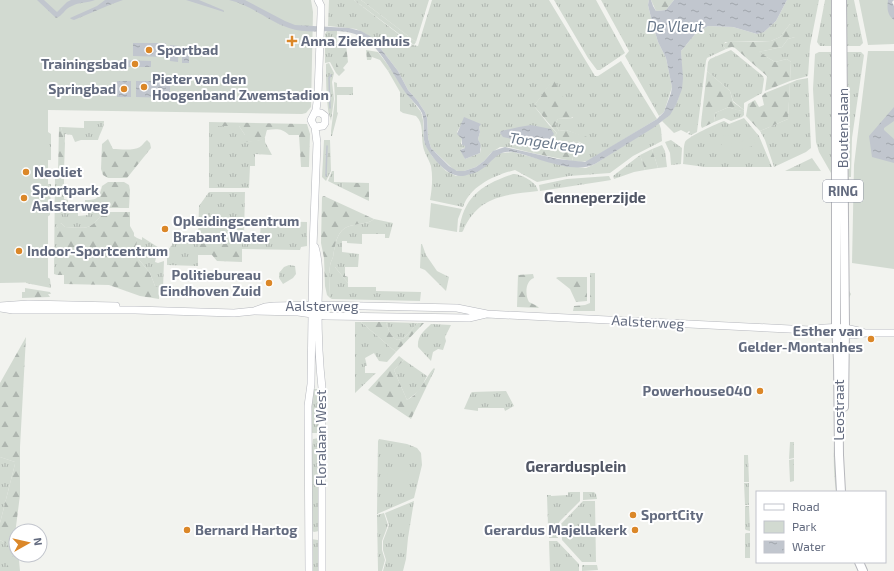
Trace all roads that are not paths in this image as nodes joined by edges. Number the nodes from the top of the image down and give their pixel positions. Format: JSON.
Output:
{"nodes":[{"id":1,"x":836,"y":0,"type":"edge"},
{"id":2,"x":842,"y":0,"type":"edge"},
{"id":3,"x":320,"y":2,"type":"edge"},
{"id":4,"x":839,"y":43,"type":"junction"},
{"id":5,"x":318,"y":113,"type":"junction"},
{"id":6,"x":318,"y":127,"type":"junction"},
{"id":7,"x":0,"y":307,"type":"edge"},
{"id":8,"x":315,"y":309,"type":"junction"},
{"id":9,"x":487,"y":314,"type":"junction"},
{"id":10,"x":841,"y":331,"type":"junction"},
{"id":11,"x":894,"y":333,"type":"edge"},
{"id":12,"x":841,"y":491,"type":"edge"},
{"id":13,"x":846,"y":491,"type":"edge"},
{"id":14,"x":309,"y":571,"type":"edge"},
{"id":15,"x":322,"y":571,"type":"edge"}],
"edges":[{"from":1,"to":4,"type":"main road","name":"Boutenslaan","number":"RING"},
{"from":2,"to":4,"type":"main road","name":"Boutenslaan","number":"RING"},
{"from":3,"to":5,"type":"main road"},
{"from":4,"to":10,"type":"main road","name":"Boutenslaan","number":"RING"},
{"from":5,"to":6,"type":"main road"},
{"from":5,"to":6,"type":"main road"},
{"from":6,"to":8,"type":"main road"},
{"from":7,"to":8,"type":"main road","name":"Aalsterweg"},
{"from":8,"to":9,"type":"main road","name":"Aalsterweg"},
{"from":8,"to":9,"type":"main road","name":"Aalsterweg"},
{"from":8,"to":14,"type":"main road","name":"Floralaan West"},
{"from":8,"to":15,"type":"main road","name":"Floralaan West"},
{"from":9,"to":10,"type":"main road","name":"Aalsterweg"},
{"from":10,"to":11,"type":"main road","name":"Aalsterweg"},
{"from":10,"to":12,"type":"main road","name":"Leostraat","number":"RING"},
{"from":10,"to":13,"type":"main road","name":"Leostraat","number":"RING"}]}
